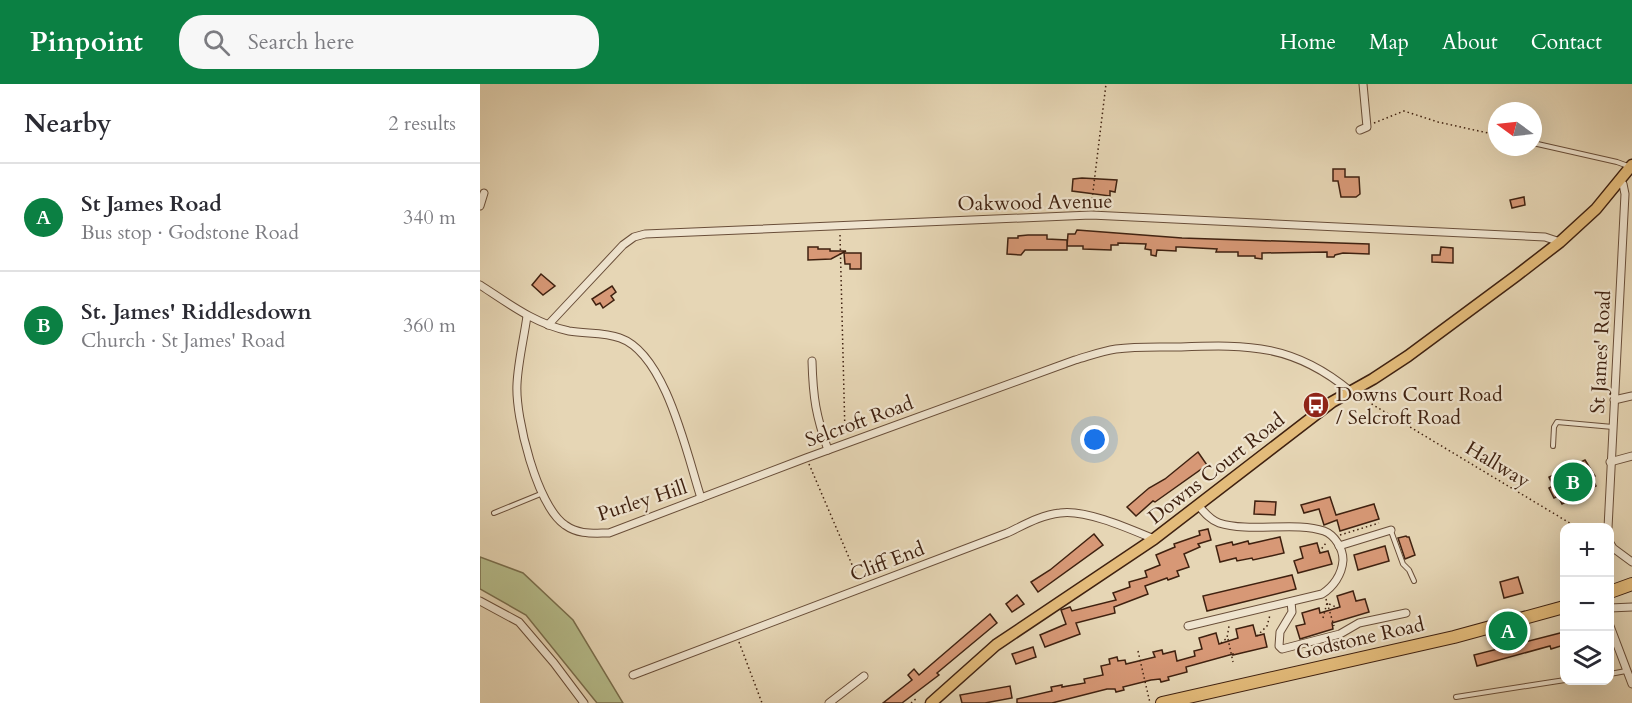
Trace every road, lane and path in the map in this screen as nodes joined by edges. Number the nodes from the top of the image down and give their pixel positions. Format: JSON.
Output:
{"nodes":[{"id":1,"x":1106,"y":84,"type":"edge"},
{"id":2,"x":1364,"y":84,"type":"edge"},
{"id":3,"x":1367,"y":127,"type":"joint"},
{"id":4,"x":1488,"y":133,"type":"edge"},
{"id":5,"x":1542,"y":145,"type":"edge"},
{"id":6,"x":1630,"y":166,"type":"edge"},
{"id":7,"x":1618,"y":181,"type":"junction"},
{"id":8,"x":484,"y":193,"type":"dead end"},
{"id":9,"x":480,"y":206,"type":"edge"},
{"id":10,"x":1090,"y":215,"type":"junction"},
{"id":11,"x":840,"y":225,"type":"junction"},
{"id":12,"x":1560,"y":242,"type":"junction"},
{"id":13,"x":480,"y":285,"type":"edge"},
{"id":14,"x":528,"y":316,"type":"junction"},
{"id":15,"x":548,"y":325,"type":"junction"},
{"id":16,"x":812,"y":361,"type":"dead end"},
{"id":17,"x":1350,"y":391,"type":"junction"},
{"id":18,"x":1632,"y":396,"type":"edge"},
{"id":19,"x":1614,"y":400,"type":"junction"},
{"id":20,"x":1613,"y":427,"type":"junction"},
{"id":21,"x":846,"y":444,"type":"junction"},
{"id":22,"x":1553,"y":446,"type":"dead end"},
{"id":23,"x":828,"y":450,"type":"junction"},
{"id":24,"x":1632,"y":456,"type":"edge"},
{"id":25,"x":806,"y":458,"type":"junction"},
{"id":26,"x":1610,"y":462,"type":"junction"},
{"id":27,"x":543,"y":493,"type":"junction"},
{"id":28,"x":701,"y":498,"type":"junction"},
{"id":29,"x":1198,"y":505,"type":"junction"},
{"id":30,"x":494,"y":513,"type":"dead end"},
{"id":31,"x":1379,"y":523,"type":"dead end"},
{"id":32,"x":1570,"y":523,"type":"edge"},
{"id":33,"x":1608,"y":523,"type":"edge"},
{"id":34,"x":1391,"y":530,"type":"joint"},
{"id":35,"x":1333,"y":537,"type":"junction"},
{"id":36,"x":1154,"y":539,"type":"junction"},
{"id":37,"x":1340,"y":546,"type":"junction"},
{"id":38,"x":1614,"y":549,"type":"edge"},
{"id":39,"x":1319,"y":552,"type":"dead end"},
{"id":40,"x":1632,"y":562,"type":"edge"},
{"id":41,"x":856,"y":574,"type":"dead end"},
{"id":42,"x":1414,"y":581,"type":"dead end"},
{"id":43,"x":1632,"y":584,"type":"edge"},
{"id":44,"x":1614,"y":591,"type":"edge"},
{"id":45,"x":1324,"y":593,"type":"junction"},
{"id":46,"x":480,"y":602,"type":"edge"},
{"id":47,"x":1291,"y":602,"type":"junction"},
{"id":48,"x":1327,"y":603,"type":"junction"},
{"id":49,"x":1274,"y":606,"type":"junction"},
{"id":50,"x":1632,"y":607,"type":"edge"},
{"id":51,"x":1338,"y":608,"type":"dead end"},
{"id":52,"x":1560,"y":608,"type":"edge"},
{"id":53,"x":1614,"y":608,"type":"edge"},
{"id":54,"x":1406,"y":613,"type":"dead end"},
{"id":55,"x":1230,"y":616,"type":"junction"},
{"id":56,"x":1323,"y":618,"type":"dead end"},
{"id":57,"x":1188,"y":626,"type":"dead end"},
{"id":58,"x":1612,"y":631,"type":"edge"},
{"id":59,"x":1337,"y":635,"type":"junction"},
{"id":60,"x":737,"y":636,"type":"junction"},
{"id":61,"x":1257,"y":636,"type":"dead end"},
{"id":62,"x":1227,"y":638,"type":"junction"},
{"id":63,"x":1221,"y":643,"type":"dead end"},
{"id":64,"x":1138,"y":651,"type":"dead end"},
{"id":65,"x":1233,"y":662,"type":"dead end"},
{"id":66,"x":1627,"y":671,"type":"junction"},
{"id":67,"x":1614,"y":673,"type":"edge"},
{"id":68,"x":633,"y":675,"type":"dead end"},
{"id":69,"x":864,"y":676,"type":"dead end"},
{"id":70,"x":1560,"y":682,"type":"edge"},
{"id":71,"x":1632,"y":684,"type":"edge"},
{"id":72,"x":917,"y":698,"type":"dead end"},
{"id":73,"x":1456,"y":698,"type":"dead end"},
{"id":74,"x":584,"y":703,"type":"edge"},
{"id":75,"x":762,"y":703,"type":"edge"},
{"id":76,"x":829,"y":703,"type":"edge"},
{"id":77,"x":911,"y":703,"type":"edge"},
{"id":78,"x":931,"y":703,"type":"edge"},
{"id":79,"x":1150,"y":703,"type":"edge"},
{"id":80,"x":1162,"y":703,"type":"edge"}],
"edges":[{"from":1,"to":10,"type":"path"},
{"from":2,"to":3,"type":"street"},
{"from":3,"to":4,"type":"path"},
{"from":5,"to":6,"type":"lane","name":"Downs Court Road"},
{"from":6,"to":7,"type":"main road","name":"Downs Court Road"},
{"from":7,"to":12,"type":"main road","name":"Downs Court Road"},
{"from":7,"to":19,"type":"street","name":"St James' Road"},
{"from":8,"to":9,"type":"street"},
{"from":10,"to":11,"type":"street","name":"Oakwood Avenue"},
{"from":10,"to":12,"type":"street","name":"Oakwood Avenue"},
{"from":11,"to":15,"type":"street","name":"Oakwood Avenue"},
{"from":11,"to":21,"type":"path"},
{"from":12,"to":17,"type":"main road","name":"Downs Court Road"},
{"from":13,"to":14,"type":"street"},
{"from":14,"to":15,"type":"street"},
{"from":14,"to":27,"type":"street","name":"Purley Hill"},
{"from":15,"to":28,"type":"street"},
{"from":16,"to":23,"type":"street"},
{"from":17,"to":21,"type":"street","name":"Selcroft Road"},
{"from":17,"to":29,"type":"main road","name":"Downs Court Road"},
{"from":17,"to":32,"type":"path","name":"Hallway"},
{"from":18,"to":19,"type":"street"},
{"from":19,"to":20,"type":"street","name":"St James' Road"},
{"from":20,"to":22,"type":"lane"},
{"from":20,"to":26,"type":"street","name":"St James' Road"},
{"from":21,"to":23,"type":"street","name":"Selcroft Road"},
{"from":23,"to":25,"type":"street","name":"Selcroft Road"},
{"from":24,"to":26,"type":"street"},
{"from":25,"to":28,"type":"street","name":"Selcroft Road"},
{"from":25,"to":41,"type":"path"},
{"from":26,"to":33,"type":"street","name":"St James' Road"},
{"from":27,"to":28,"type":"street","name":"Purley Hill"},
{"from":27,"to":30,"type":"lane"},
{"from":29,"to":35,"type":"street"},
{"from":29,"to":36,"type":"main road","name":"Downs Court Road"},
{"from":31,"to":35,"type":"path"},
{"from":34,"to":37,"type":"street"},
{"from":34,"to":42,"type":"lane"},
{"from":35,"to":37,"type":"street"},
{"from":35,"to":39,"type":"path"},
{"from":36,"to":60,"type":"street","name":"Cliff End"},
{"from":36,"to":78,"type":"main road","name":"Downs Court Road"},
{"from":37,"to":45,"type":"street"},
{"from":38,"to":40,"type":"street"},
{"from":43,"to":44,"type":"highway"},
{"from":45,"to":47,"type":"street"},
{"from":45,"to":48,"type":"path"},
{"from":46,"to":74,"type":"street"},
{"from":47,"to":49,"type":"street"},
{"from":47,"to":59,"type":"street"},
{"from":48,"to":51,"type":"path"},
{"from":48,"to":56,"type":"path"},
{"from":48,"to":59,"type":"path"},
{"from":49,"to":55,"type":"street"},
{"from":49,"to":61,"type":"path"},
{"from":50,"to":53,"type":"street"},
{"from":52,"to":80,"type":"highway","name":"Godstone Road"},
{"from":54,"to":59,"type":"street"},
{"from":55,"to":57,"type":"street"},
{"from":55,"to":62,"type":"path"},
{"from":58,"to":66,"type":"street"},
{"from":60,"to":68,"type":"street","name":"Cliff End"},
{"from":60,"to":75,"type":"path"},
{"from":62,"to":63,"type":"path"},
{"from":62,"to":65,"type":"path"},
{"from":64,"to":79,"type":"path"},
{"from":66,"to":67,"type":"lane"},
{"from":66,"to":71,"type":"street"},
{"from":69,"to":76,"type":"street"},
{"from":70,"to":73,"type":"lane"},
{"from":72,"to":77,"type":"path"}]}
